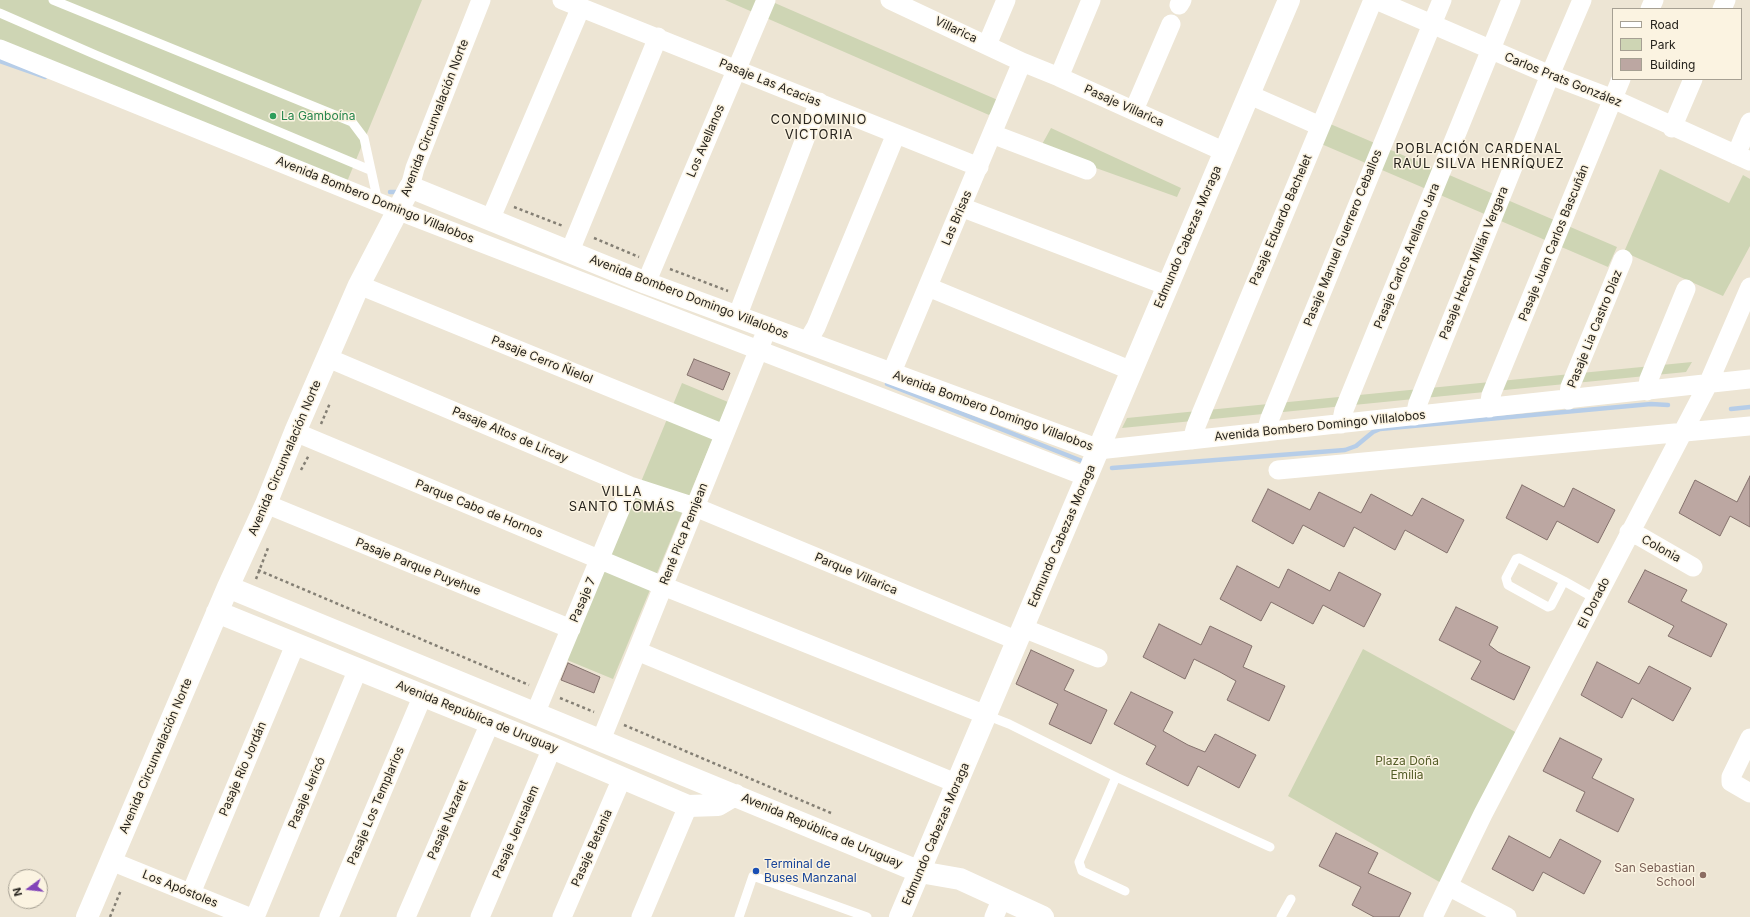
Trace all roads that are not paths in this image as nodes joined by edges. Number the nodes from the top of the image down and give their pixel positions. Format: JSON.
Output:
{"nodes":[{"id":1,"x":53,"y":0,"type":"edge"},
{"id":2,"x":481,"y":0,"type":"edge"},
{"id":3,"x":562,"y":0,"type":"edge"},
{"id":4,"x":766,"y":0,"type":"edge"},
{"id":5,"x":890,"y":0,"type":"edge"},
{"id":6,"x":1006,"y":0,"type":"edge"},
{"id":7,"x":1090,"y":0,"type":"edge"},
{"id":8,"x":1289,"y":0,"type":"edge"},
{"id":9,"x":1373,"y":0,"type":"edge"},
{"id":10,"x":1376,"y":0,"type":"edge"},
{"id":11,"x":1442,"y":0,"type":"edge"},
{"id":12,"x":1511,"y":0,"type":"edge"},
{"id":13,"x":1582,"y":0,"type":"edge"},
{"id":14,"x":911,"y":4,"type":"edge"},
{"id":15,"x":581,"y":7,"type":"junction"},
{"id":16,"x":0,"y":13,"type":"edge"},
{"id":17,"x":1171,"y":24,"type":"dead end"},
{"id":18,"x":1432,"y":25,"type":"junction"},
{"id":19,"x":658,"y":37,"type":"junction"},
{"id":20,"x":987,"y":45,"type":"junction"},
{"id":21,"x":0,"y":49,"type":"edge"},
{"id":22,"x":1490,"y":50,"type":"junction"},
{"id":23,"x":1022,"y":62,"type":"junction"},
{"id":24,"x":736,"y":70,"type":"junction"},
{"id":25,"x":1550,"y":75,"type":"junction"},
{"id":26,"x":1059,"y":77,"type":"junction"},
{"id":27,"x":1621,"y":80,"type":"edge"},
{"id":28,"x":1693,"y":80,"type":"edge"},
{"id":29,"x":1250,"y":95,"type":"junction"},
{"id":30,"x":1613,"y":99,"type":"junction"},
{"id":31,"x":819,"y":102,"type":"junction"},
{"id":32,"x":1134,"y":110,"type":"junction"},
{"id":33,"x":1750,"y":122,"type":"edge"},
{"id":34,"x":1320,"y":126,"type":"junction"},
{"id":35,"x":1672,"y":128,"type":"junction"},
{"id":36,"x":896,"y":134,"type":"junction"},
{"id":37,"x":992,"y":134,"type":"junction"},
{"id":38,"x":1225,"y":152,"type":"junction"},
{"id":39,"x":1743,"y":158,"type":"edge"},
{"id":40,"x":979,"y":167,"type":"junction"},
{"id":41,"x":370,"y":170,"type":"junction"},
{"id":42,"x":1087,"y":170,"type":"dead end"},
{"id":43,"x":410,"y":187,"type":"junction"},
{"id":44,"x":378,"y":202,"type":"junction"},
{"id":45,"x":961,"y":207,"type":"junction"},
{"id":46,"x":398,"y":210,"type":"junction"},
{"id":47,"x":490,"y":220,"type":"junction"},
{"id":48,"x":570,"y":251,"type":"junction"},
{"id":49,"x":1623,"y":259,"type":"dead end"},
{"id":50,"x":646,"y":283,"type":"junction"},
{"id":51,"x":359,"y":285,"type":"junction"},
{"id":52,"x":1168,"y":286,"type":"junction"},
{"id":53,"x":928,"y":287,"type":"junction"},
{"id":54,"x":1750,"y":287,"type":"edge"},
{"id":55,"x":1686,"y":289,"type":"dead end"},
{"id":56,"x":737,"y":317,"type":"junction"},
{"id":57,"x":767,"y":328,"type":"junction"},
{"id":58,"x":807,"y":342,"type":"junction"},
{"id":59,"x":758,"y":350,"type":"junction"},
{"id":60,"x":328,"y":358,"type":"junction"},
{"id":61,"x":1132,"y":371,"type":"junction"},
{"id":62,"x":891,"y":374,"type":"junction"},
{"id":63,"x":1750,"y":379,"type":"edge"},
{"id":64,"x":1708,"y":384,"type":"junction"},
{"id":65,"x":1647,"y":391,"type":"junction"},
{"id":66,"x":1568,"y":400,"type":"junction"},
{"id":67,"x":1489,"y":408,"type":"junction"},
{"id":68,"x":1415,"y":416,"type":"junction"},
{"id":69,"x":1341,"y":424,"type":"junction"},
{"id":70,"x":1750,"y":426,"type":"edge"},
{"id":71,"x":295,"y":432,"type":"junction"},
{"id":72,"x":1266,"y":432,"type":"junction"},
{"id":73,"x":1683,"y":433,"type":"junction"},
{"id":74,"x":724,"y":434,"type":"junction"},
{"id":75,"x":1192,"y":440,"type":"junction"},
{"id":76,"x":1098,"y":450,"type":"junction"},
{"id":77,"x":1278,"y":470,"type":"dead end"},
{"id":78,"x":1087,"y":477,"type":"junction"},
{"id":79,"x":630,"y":486,"type":"junction"},
{"id":80,"x":266,"y":504,"type":"junction"},
{"id":81,"x":695,"y":507,"type":"junction"},
{"id":82,"x":1629,"y":532,"type":"junction"},
{"id":83,"x":600,"y":559,"type":"junction"},
{"id":84,"x":1693,"y":567,"type":"dead end"},
{"id":85,"x":1564,"y":581,"type":"junction"},
{"id":86,"x":663,"y":586,"type":"junction"},
{"id":87,"x":228,"y":587,"type":"junction"},
{"id":88,"x":1596,"y":598,"type":"junction"},
{"id":89,"x":217,"y":612,"type":"junction"},
{"id":90,"x":571,"y":629,"type":"junction"},
{"id":91,"x":1020,"y":634,"type":"junction"},
{"id":92,"x":295,"y":645,"type":"junction"},
{"id":93,"x":637,"y":651,"type":"junction"},
{"id":94,"x":1098,"y":658,"type":"dead end"},
{"id":95,"x":358,"y":669,"type":"junction"},
{"id":96,"x":423,"y":695,"type":"junction"},
{"id":97,"x":535,"y":714,"type":"junction"},
{"id":98,"x":986,"y":715,"type":"junction"},
{"id":99,"x":490,"y":723,"type":"junction"},
{"id":100,"x":1750,"y":738,"type":"edge"},
{"id":101,"x":601,"y":740,"type":"junction"},
{"id":102,"x":552,"y":748,"type":"junction"},
{"id":103,"x":1116,"y":777,"type":"junction"},
{"id":104,"x":622,"y":778,"type":"junction"},
{"id":105,"x":958,"y":784,"type":"junction"},
{"id":106,"x":1750,"y":793,"type":"edge"},
{"id":107,"x":735,"y":795,"type":"junction"},
{"id":108,"x":688,"y":806,"type":"junction"},
{"id":109,"x":1270,"y":847,"type":"dead end"},
{"id":110,"x":111,"y":861,"type":"junction"},
{"id":111,"x":920,"y":872,"type":"junction"},
{"id":112,"x":1448,"y":886,"type":"junction"},
{"id":113,"x":1125,"y":891,"type":"dead end"},
{"id":114,"x":191,"y":893,"type":"junction"},
{"id":115,"x":1291,"y":899,"type":"dead end"},
{"id":116,"x":998,"y":908,"type":"edge"},
{"id":117,"x":87,"y":917,"type":"edge"},
{"id":118,"x":249,"y":917,"type":"edge"},
{"id":119,"x":255,"y":917,"type":"edge"},
{"id":120,"x":329,"y":917,"type":"edge"},
{"id":121,"x":406,"y":917,"type":"edge"},
{"id":122,"x":480,"y":917,"type":"edge"},
{"id":123,"x":562,"y":917,"type":"edge"},
{"id":124,"x":641,"y":917,"type":"edge"},
{"id":125,"x":739,"y":917,"type":"edge"},
{"id":126,"x":866,"y":917,"type":"edge"},
{"id":127,"x":900,"y":917,"type":"edge"},
{"id":128,"x":1043,"y":917,"type":"edge"},
{"id":129,"x":1281,"y":917,"type":"edge"},
{"id":130,"x":1433,"y":917,"type":"edge"},
{"id":131,"x":1507,"y":917,"type":"edge"}],
"edges":[{"from":1,"to":41,"type":"lane"},
{"from":2,"to":43,"type":"street","name":"Avenida Circunvalación Norte"},
{"from":3,"to":15,"type":"street","name":"Pasaje Las Acacias"},
{"from":4,"to":24,"type":"street","name":"Los Avellanos"},
{"from":5,"to":14,"type":"street","name":"Villarica"},
{"from":6,"to":20,"type":"street"},
{"from":7,"to":26,"type":"street"},
{"from":8,"to":29,"type":"street","name":"Edmundo Cabezas Moraga"},
{"from":9,"to":34,"type":"street","name":"Pasaje Eduardo Bachelet"},
{"from":10,"to":18,"type":"street","name":"Carlos Prats González"},
{"from":11,"to":18,"type":"street","name":"Pasaje Manuel Guerrero Ceballos"},
{"from":12,"to":22,"type":"street","name":"Pasaje Carlos Arellano Jara"},
{"from":13,"to":25,"type":"street","name":"Pasaje Hector Millán Vergara"},
{"from":14,"to":20,"type":"street","name":"Villarica"},
{"from":15,"to":19,"type":"street","name":"Pasaje Las Acacias"},
{"from":15,"to":47,"type":"street"},
{"from":16,"to":41,"type":"lane"},
{"from":17,"to":32,"type":"street"},
{"from":18,"to":22,"type":"street","name":"Carlos Prats González"},
{"from":18,"to":72,"type":"street","name":"Pasaje Manuel Guerrero Ceballos"},
{"from":19,"to":24,"type":"street","name":"Pasaje Las Acacias"},
{"from":19,"to":48,"type":"street"},
{"from":20,"to":23,"type":"street","name":"Villarica"},
{"from":21,"to":44,"type":"street","name":"Avenida Bombero Domingo Villalobos"},
{"from":22,"to":25,"type":"street","name":"Carlos Prats González"},
{"from":22,"to":69,"type":"street","name":"Pasaje Carlos Arellano Jara"},
{"from":23,"to":26,"type":"street","name":"Pasaje Villarica"},
{"from":23,"to":37,"type":"street","name":"Las Brisas"},
{"from":24,"to":31,"type":"street","name":"Pasaje Las Acacias"},
{"from":24,"to":50,"type":"street","name":"Los Avellanos"},
{"from":25,"to":30,"type":"street","name":"Carlos Prats González"},
{"from":25,"to":68,"type":"street","name":"Pasaje Hector Millán Vergara"},
{"from":26,"to":32,"type":"street","name":"Pasaje Villarica"},
{"from":27,"to":30,"type":"street","name":"Pasaje Juan Carlos Bascuñán"},
{"from":28,"to":35,"type":"street"},
{"from":29,"to":34,"type":"street"},
{"from":29,"to":38,"type":"street","name":"Edmundo Cabezas Moraga"},
{"from":30,"to":35,"type":"street","name":"Carlos Prats González"},
{"from":30,"to":67,"type":"street","name":"Pasaje Juan Carlos Bascuñán"},
{"from":31,"to":36,"type":"street","name":"Pasaje Las Acacias"},
{"from":31,"to":56,"type":"street"},
{"from":32,"to":38,"type":"street","name":"Pasaje Villarica"},
{"from":33,"to":39,"type":"street"},
{"from":34,"to":75,"type":"street","name":"Pasaje Eduardo Bachelet"},
{"from":35,"to":39,"type":"street","name":"Carlos Prats González"},
{"from":36,"to":40,"type":"street","name":"Pasaje Las Acacias"},
{"from":36,"to":58,"type":"street"},
{"from":37,"to":40,"type":"street","name":"Las Brisas"},
{"from":37,"to":42,"type":"street"},
{"from":38,"to":52,"type":"street","name":"Edmundo Cabezas Moraga"},
{"from":40,"to":45,"type":"street","name":"Las Brisas"},
{"from":41,"to":44,"type":"lane"},
{"from":43,"to":46,"type":"street","name":"Avenida Circunvalación Norte"},
{"from":43,"to":47,"type":"street","name":"Avenida Bombero Domingo Villalobos"},
{"from":44,"to":46,"type":"street","name":"Avenida Bombero Domingo Villalobos"},
{"from":45,"to":52,"type":"street"},
{"from":45,"to":53,"type":"street","name":"Las Brisas"},
{"from":46,"to":51,"type":"street","name":"Avenida Circunvalación Norte"},
{"from":46,"to":59,"type":"street","name":"Avenida Bombero Domingo Villalobos"},
{"from":47,"to":48,"type":"street","name":"Avenida Bombero Domingo Villalobos"},
{"from":48,"to":50,"type":"street","name":"Avenida Bombero Domingo Villalobos"},
{"from":49,"to":66,"type":"street","name":"Pasaje Lia Castro Díaz"},
{"from":50,"to":56,"type":"street","name":"Avenida Bombero Domingo Villalobos"},
{"from":51,"to":60,"type":"street","name":"Avenida Circunvalación Norte"},
{"from":51,"to":74,"type":"street","name":"Pasaje Cerro Ñielol"},
{"from":52,"to":61,"type":"street","name":"Edmundo Cabezas Moraga"},
{"from":53,"to":61,"type":"street"},
{"from":53,"to":62,"type":"street","name":"Las Brisas"},
{"from":54,"to":64,"type":"street","name":"El Dorado"},
{"from":55,"to":65,"type":"street"},
{"from":56,"to":57,"type":"street","name":"Avenida Bombero Domingo Villalobos"},
{"from":57,"to":58,"type":"street","name":"Avenida Bombero Domingo Villalobos"},
{"from":57,"to":59,"type":"street","name":"René Pica Pemjean"},
{"from":58,"to":62,"type":"street","name":"Avenida Bombero Domingo Villalobos"},
{"from":59,"to":74,"type":"street","name":"René Pica Pemjean"},
{"from":59,"to":78,"type":"street","name":"Avenida Bombero Domingo Villalobos"},
{"from":60,"to":71,"type":"street","name":"Avenida Circunvalación Norte"},
{"from":60,"to":79,"type":"street","name":"Pasaje Altos de Lircay"},
{"from":61,"to":76,"type":"street","name":"Edmundo Cabezas Moraga"},
{"from":62,"to":76,"type":"street","name":"Avenida Bombero Domingo Villalobos"},
{"from":63,"to":64,"type":"street","name":"Avenida Bombero Domingo Villalobos"},
{"from":64,"to":65,"type":"street","name":"Avenida Bombero Domingo Villalobos"},
{"from":64,"to":73,"type":"street","name":"El Dorado"},
{"from":65,"to":66,"type":"street","name":"Avenida Bombero Domingo Villalobos"},
{"from":66,"to":67,"type":"street","name":"Avenida Bombero Domingo Villalobos"},
{"from":67,"to":68,"type":"street","name":"Avenida Bombero Domingo Villalobos"},
{"from":68,"to":69,"type":"street","name":"Avenida Bombero Domingo Villalobos"},
{"from":69,"to":72,"type":"street","name":"Avenida Bombero Domingo Villalobos"},
{"from":70,"to":73,"type":"street"},
{"from":71,"to":80,"type":"street","name":"Avenida Circunvalación Norte"},
{"from":71,"to":83,"type":"street","name":"Parque Cabo de Hornos"},
{"from":72,"to":75,"type":"street","name":"Avenida Bombero Domingo Villalobos"},
{"from":73,"to":77,"type":"street"},
{"from":73,"to":82,"type":"street","name":"El Dorado"},
{"from":74,"to":81,"type":"street","name":"René Pica Pemjean"},
{"from":75,"to":76,"type":"street","name":"Avenida Bombero Domingo Villalobos"},
{"from":76,"to":78,"type":"street","name":"Edmundo Cabezas Moraga"},
{"from":78,"to":91,"type":"street","name":"Edmundo Cabezas Moraga"},
{"from":79,"to":81,"type":"street","name":"Pasaje Altos de Lircay"},
{"from":79,"to":83,"type":"street","name":"Pasaje 7"},
{"from":80,"to":87,"type":"street","name":"Avenida Circunvalación Norte"},
{"from":80,"to":90,"type":"street","name":"Pasaje Parque Puyehue"},
{"from":81,"to":86,"type":"street","name":"René Pica Pemjean"},
{"from":81,"to":91,"type":"street","name":"Parque Villarica"},
{"from":82,"to":84,"type":"street","name":"Colonia"},
{"from":82,"to":88,"type":"street","name":"El Dorado"},
{"from":83,"to":86,"type":"street","name":"Parque Cabo de Hornos"},
{"from":83,"to":90,"type":"street","name":"Pasaje 7"},
{"from":85,"to":85,"type":"lane"},
{"from":85,"to":88,"type":"lane"},
{"from":86,"to":93,"type":"street","name":"René Pica Pemjean"},
{"from":86,"to":98,"type":"street","name":"Parque Cabo de Hornos"},
{"from":87,"to":89,"type":"street","name":"Avenida Circunvalación Norte"},
{"from":87,"to":97,"type":"street","name":"Avenida República de Uruguay"},
{"from":88,"to":112,"type":"street","name":"El Dorado"},
{"from":89,"to":92,"type":"street","name":"Avenida República de Uruguay"},
{"from":89,"to":110,"type":"street","name":"Avenida Circunvalación Norte"},
{"from":90,"to":97,"type":"street","name":"Pasaje 7"},
{"from":91,"to":94,"type":"street","name":"Parque Villarica"},
{"from":91,"to":98,"type":"street","name":"Edmundo Cabezas Moraga"},
{"from":92,"to":95,"type":"street","name":"Avenida República de Uruguay"},
{"from":92,"to":114,"type":"street","name":"Pasaje Río Jordán"},
{"from":93,"to":101,"type":"street","name":"René Pica Pemjean"},
{"from":93,"to":105,"type":"street"},
{"from":95,"to":96,"type":"street","name":"Avenida República de Uruguay"},
{"from":95,"to":119,"type":"street","name":"Pasaje Jericó"},
{"from":96,"to":99,"type":"street","name":"Avenida República de Uruguay"},
{"from":96,"to":120,"type":"street","name":"Pasaje Los Templarios"},
{"from":97,"to":101,"type":"street","name":"Avenida República de Uruguay"},
{"from":98,"to":103,"type":"lane"},
{"from":98,"to":105,"type":"street","name":"Edmundo Cabezas Moraga"},
{"from":99,"to":102,"type":"street","name":"Avenida República de Uruguay"},
{"from":99,"to":121,"type":"street","name":"Pasaje Nazaret"},
{"from":100,"to":106,"type":"street"},
{"from":101,"to":107,"type":"street","name":"Avenida República de Uruguay"},
{"from":102,"to":104,"type":"street","name":"Avenida República de Uruguay"},
{"from":102,"to":122,"type":"street","name":"Pasaje Jerusalem"},
{"from":103,"to":109,"type":"lane"},
{"from":103,"to":113,"type":"lane"},
{"from":104,"to":108,"type":"street","name":"Avenida República de Uruguay"},
{"from":104,"to":123,"type":"street","name":"Pasaje Betania"},
{"from":105,"to":111,"type":"street","name":"Edmundo Cabezas Moraga"},
{"from":107,"to":108,"type":"street","name":"Avenida República de Uruguay"},
{"from":107,"to":111,"type":"street","name":"Avenida República de Uruguay"},
{"from":108,"to":124,"type":"street"},
{"from":110,"to":114,"type":"street","name":"Los Apóstoles"},
{"from":110,"to":117,"type":"street","name":"Avenida Circunvalación Norte"},
{"from":111,"to":116,"type":"street","name":"Avenida República de Uruguay"},
{"from":111,"to":127,"type":"street","name":"Edmundo Cabezas Moraga"},
{"from":112,"to":130,"type":"street","name":"El Dorado"},
{"from":112,"to":131,"type":"street"},
{"from":114,"to":118,"type":"street","name":"Los Apóstoles"},
{"from":115,"to":129,"type":"lane"},
{"from":116,"to":128,"type":"street","name":"Avenida República de Uruguay"},
{"from":125,"to":126,"type":"lane"}]}
